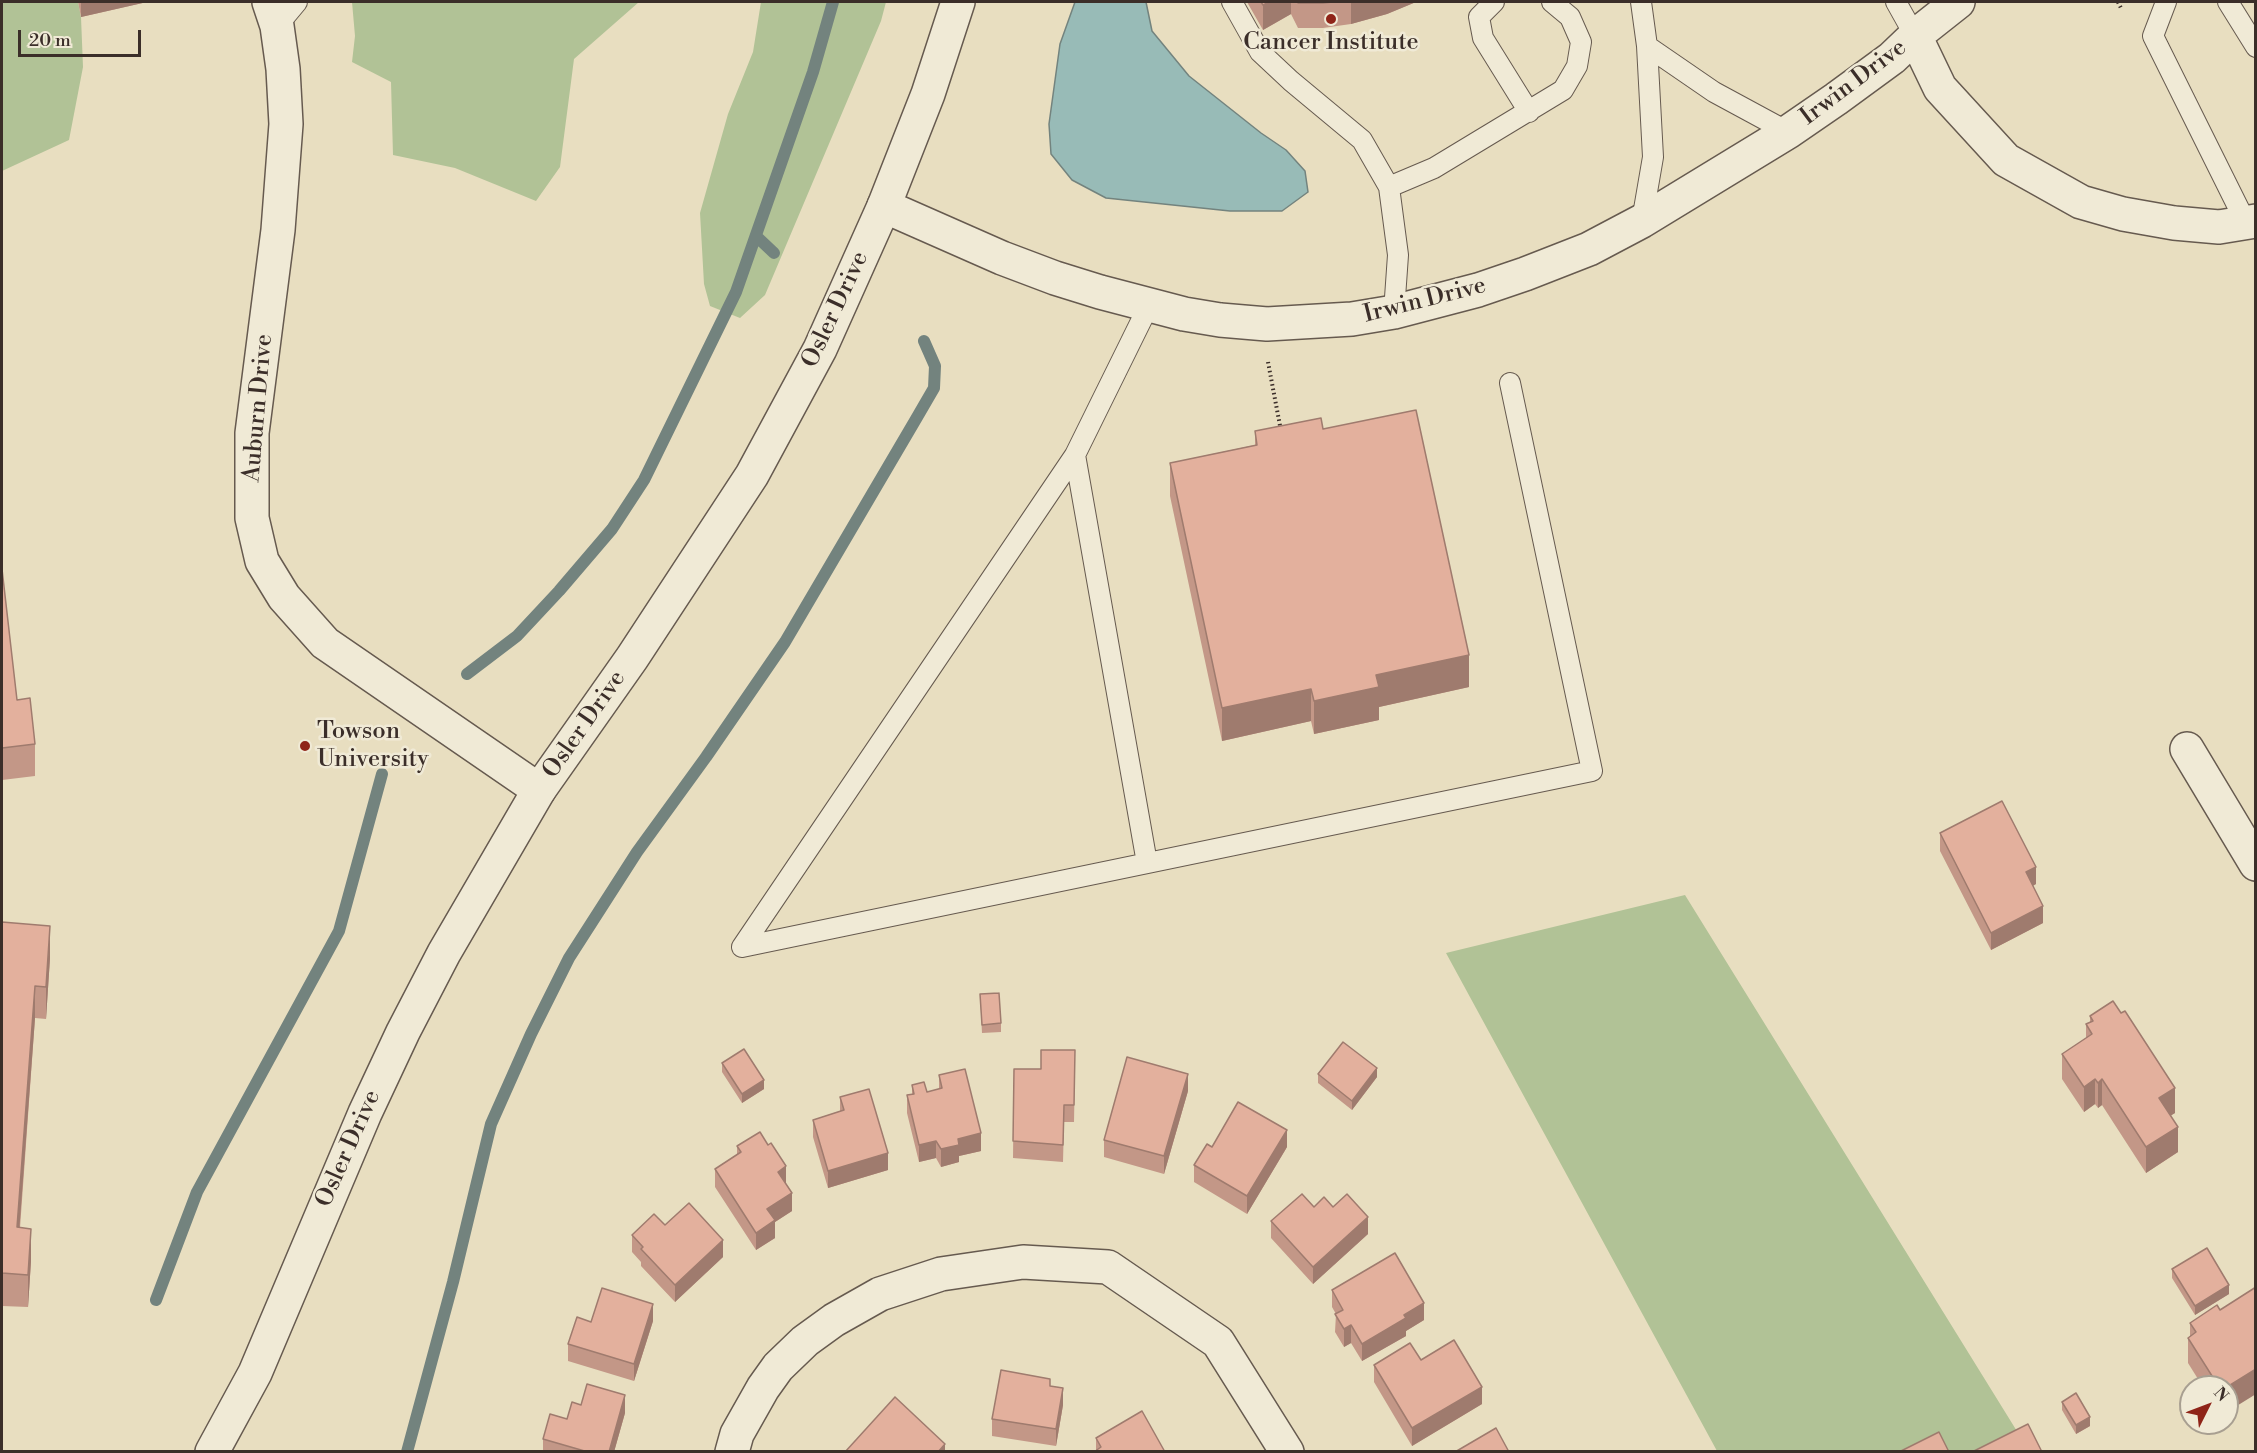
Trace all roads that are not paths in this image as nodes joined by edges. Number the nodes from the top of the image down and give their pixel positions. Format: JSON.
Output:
{"nodes":[{"id":1,"x":958,"y":2,"type":"edge"},
{"id":2,"x":1232,"y":2,"type":"edge"},
{"id":3,"x":1494,"y":2,"type":"edge"},
{"id":4,"x":1552,"y":2,"type":"edge"},
{"id":5,"x":1641,"y":2,"type":"edge"},
{"id":6,"x":1896,"y":2,"type":"edge"},
{"id":7,"x":1958,"y":2,"type":"edge"},
{"id":8,"x":2166,"y":2,"type":"edge"},
{"id":9,"x":2228,"y":2,"type":"edge"},
{"id":10,"x":281,"y":10,"type":"edge"},
{"id":11,"x":1915,"y":36,"type":"junction"},
{"id":12,"x":1647,"y":46,"type":"junction"},
{"id":13,"x":2256,"y":47,"type":"edge"},
{"id":14,"x":1529,"y":112,"type":"junction"},
{"id":15,"x":1788,"y":132,"type":"junction"},
{"id":16,"x":1389,"y":187,"type":"junction"},
{"id":17,"x":884,"y":206,"type":"junction"},
{"id":18,"x":1642,"y":221,"type":"junction"},
{"id":19,"x":2251,"y":222,"type":"edge"},
{"id":20,"x":1149,"y":305,"type":"junction"},
{"id":21,"x":1394,"y":312,"type":"junction"},
{"id":22,"x":1510,"y":383,"type":"dead end"},
{"id":23,"x":1075,"y":455,"type":"junction"},
{"id":24,"x":2187,"y":748,"type":"dead end"},
{"id":25,"x":539,"y":790,"type":"junction"},
{"id":26,"x":1148,"y":863,"type":"junction"},
{"id":27,"x":2256,"y":864,"type":"edge"},
{"id":28,"x":212,"y":1452,"type":"edge"},
{"id":29,"x":732,"y":1452,"type":"edge"},
{"id":30,"x":1287,"y":1452,"type":"edge"}],
"edges":[{"from":1,"to":17,"type":"street","name":"Osler Drive"},
{"from":2,"to":16,"type":"lane"},
{"from":3,"to":14,"type":"lane"},
{"from":4,"to":14,"type":"lane"},
{"from":5,"to":12,"type":"lane"},
{"from":6,"to":11,"type":"lane"},
{"from":7,"to":11,"type":"street","name":"Irwin Drive"},
{"from":8,"to":19,"type":"lane"},
{"from":9,"to":13,"type":"lane"},
{"from":10,"to":25,"type":"street","name":"Auburn Drive"},
{"from":11,"to":15,"type":"street","name":"Irwin Drive"},
{"from":11,"to":19,"type":"street"},
{"from":12,"to":15,"type":"lane"},
{"from":12,"to":18,"type":"lane"},
{"from":14,"to":16,"type":"lane"},
{"from":15,"to":18,"type":"street","name":"Irwin Drive"},
{"from":16,"to":21,"type":"lane"},
{"from":17,"to":20,"type":"street","name":"Irwin Drive"},
{"from":17,"to":25,"type":"street","name":"Osler Drive"},
{"from":18,"to":21,"type":"street","name":"Irwin Drive"},
{"from":20,"to":21,"type":"street","name":"Irwin Drive"},
{"from":20,"to":23,"type":"lane"},
{"from":22,"to":26,"type":"lane"},
{"from":23,"to":26,"type":"lane"},
{"from":23,"to":26,"type":"lane"},
{"from":24,"to":27,"type":"street"},
{"from":25,"to":28,"type":"street","name":"Osler Drive"},
{"from":29,"to":30,"type":"street"}]}
